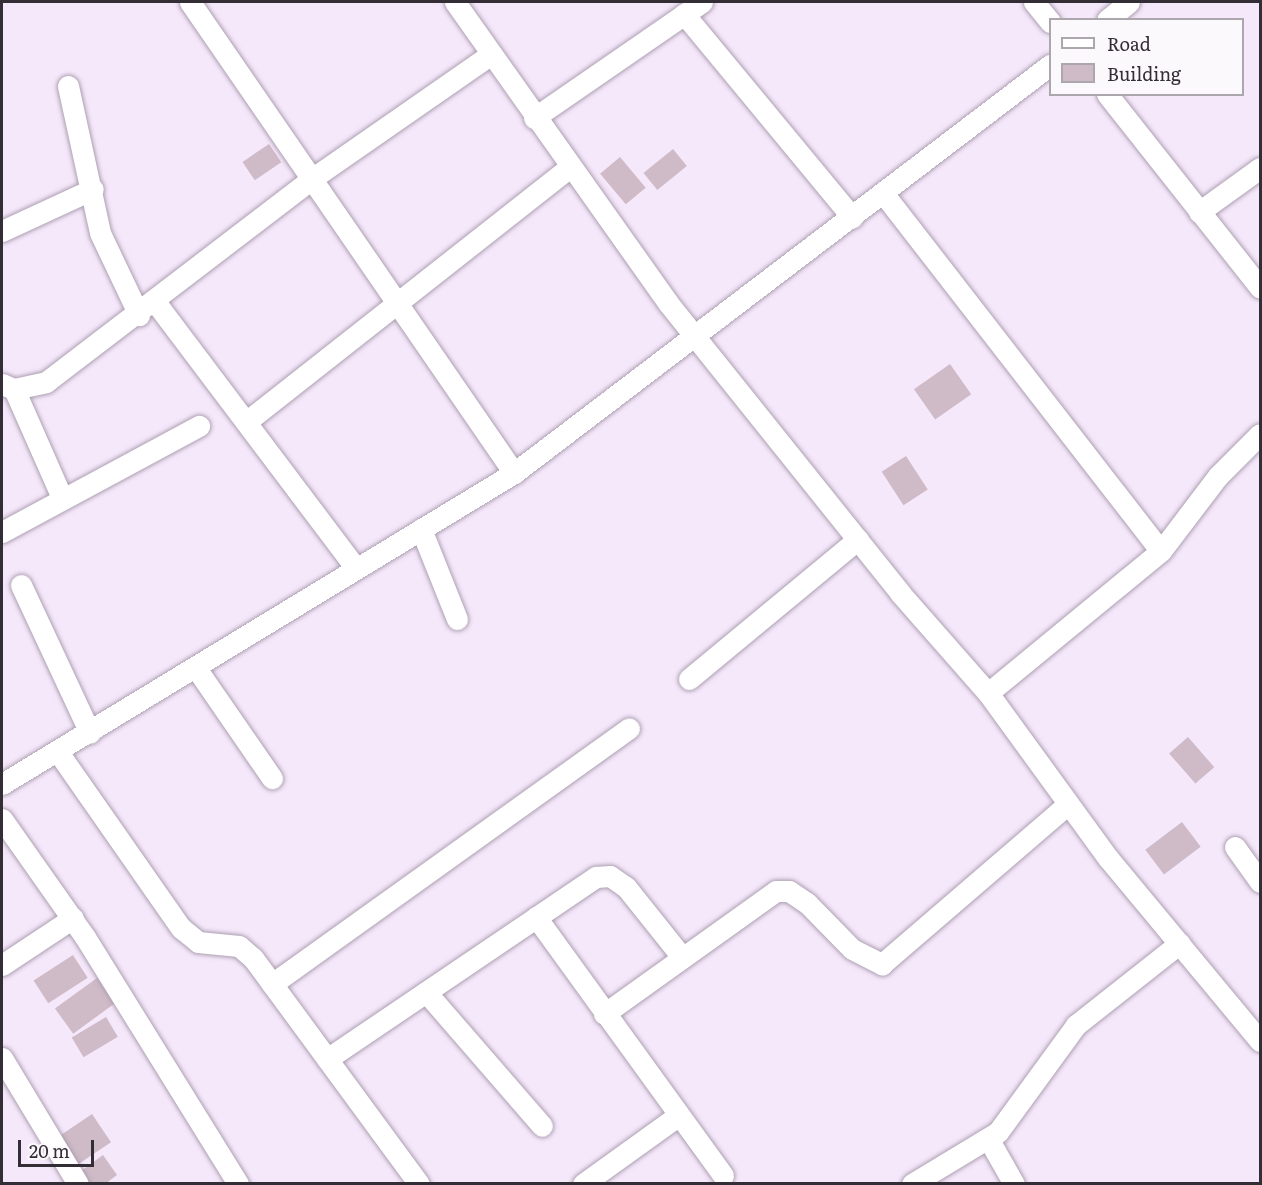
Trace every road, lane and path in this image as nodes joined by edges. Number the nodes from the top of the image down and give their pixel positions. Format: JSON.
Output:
{"nodes":[{"id":1,"x":190,"y":2,"type":"edge"},
{"id":2,"x":455,"y":2,"type":"edge"},
{"id":3,"x":1034,"y":2,"type":"edge"},
{"id":4,"x":1129,"y":2,"type":"edge"},
{"id":5,"x":696,"y":5,"type":"edge"},
{"id":6,"x":1109,"y":18,"type":"edge"},
{"id":7,"x":1049,"y":21,"type":"edge"},
{"id":8,"x":491,"y":54,"type":"junction"},
{"id":9,"x":1049,"y":66,"type":"edge"},
{"id":10,"x":68,"y":86,"type":"dead end"},
{"id":11,"x":1109,"y":96,"type":"edge"},
{"id":12,"x":534,"y":118,"type":"junction"},
{"id":13,"x":569,"y":168,"type":"junction"},
{"id":14,"x":1260,"y":168,"type":"edge"},
{"id":15,"x":310,"y":180,"type":"junction"},
{"id":16,"x":93,"y":189,"type":"junction"},
{"id":17,"x":883,"y":193,"type":"junction"},
{"id":18,"x":1199,"y":212,"type":"junction"},
{"id":19,"x":852,"y":217,"type":"junction"},
{"id":20,"x":2,"y":231,"type":"edge"},
{"id":21,"x":1260,"y":288,"type":"edge"},
{"id":22,"x":398,"y":306,"type":"junction"},
{"id":23,"x":147,"y":309,"type":"junction"},
{"id":24,"x":696,"y":335,"type":"junction"},
{"id":25,"x":8,"y":386,"type":"edge"},
{"id":26,"x":246,"y":422,"type":"junction"},
{"id":27,"x":199,"y":426,"type":"dead end"},
{"id":28,"x":1260,"y":434,"type":"edge"},
{"id":29,"x":514,"y":473,"type":"junction"},
{"id":30,"x":62,"y":498,"type":"junction"},
{"id":31,"x":421,"y":528,"type":"junction"},
{"id":32,"x":2,"y":532,"type":"edge"},
{"id":33,"x":858,"y":539,"type":"junction"},
{"id":34,"x":1161,"y":551,"type":"junction"},
{"id":35,"x":356,"y":568,"type":"junction"},
{"id":36,"x":21,"y":585,"type":"dead end"},
{"id":37,"x":457,"y":619,"type":"dead end"},
{"id":38,"x":196,"y":668,"type":"junction"},
{"id":39,"x":689,"y":679,"type":"dead end"},
{"id":40,"x":988,"y":693,"type":"junction"},
{"id":41,"x":629,"y":728,"type":"dead end"},
{"id":42,"x":90,"y":733,"type":"junction"},
{"id":43,"x":58,"y":752,"type":"junction"},
{"id":44,"x":272,"y":778,"type":"dead end"},
{"id":45,"x":2,"y":784,"type":"edge"},
{"id":46,"x":1068,"y":804,"type":"junction"},
{"id":47,"x":2,"y":819,"type":"edge"},
{"id":48,"x":1235,"y":847,"type":"dead end"},
{"id":49,"x":1260,"y":882,"type":"edge"},
{"id":50,"x":536,"y":917,"type":"junction"},
{"id":51,"x":72,"y":918,"type":"junction"},
{"id":52,"x":1180,"y":943,"type":"junction"},
{"id":53,"x":681,"y":956,"type":"junction"},
{"id":54,"x":2,"y":965,"type":"edge"},
{"id":55,"x":272,"y":984,"type":"junction"},
{"id":56,"x":426,"y":992,"type":"junction"},
{"id":57,"x":604,"y":1014,"type":"junction"},
{"id":58,"x":1260,"y":1041,"type":"edge"},
{"id":59,"x":2,"y":1058,"type":"edge"},
{"id":60,"x":327,"y":1059,"type":"junction"},
{"id":61,"x":679,"y":1115,"type":"junction"},
{"id":62,"x":542,"y":1126,"type":"dead end"},
{"id":63,"x":989,"y":1140,"type":"junction"},
{"id":64,"x":723,"y":1175,"type":"dead end"},
{"id":65,"x":922,"y":1181,"type":"edge"},
{"id":66,"x":78,"y":1184,"type":"edge"},
{"id":67,"x":238,"y":1184,"type":"edge"},
{"id":68,"x":419,"y":1184,"type":"edge"},
{"id":69,"x":583,"y":1184,"type":"edge"},
{"id":70,"x":1014,"y":1184,"type":"edge"}],
"edges":[{"from":1,"to":15,"type":"street"},
{"from":2,"to":8,"type":"street"},
{"from":3,"to":7,"type":"street"},
{"from":4,"to":6,"type":"street"},
{"from":5,"to":12,"type":"street"},
{"from":5,"to":19,"type":"street"},
{"from":8,"to":12,"type":"street"},
{"from":8,"to":15,"type":"street"},
{"from":9,"to":17,"type":"street"},
{"from":10,"to":16,"type":"street"},
{"from":11,"to":18,"type":"street"},
{"from":12,"to":13,"type":"street"},
{"from":13,"to":22,"type":"street"},
{"from":13,"to":24,"type":"street"},
{"from":14,"to":18,"type":"street"},
{"from":15,"to":22,"type":"street"},
{"from":15,"to":23,"type":"street"},
{"from":16,"to":20,"type":"street"},
{"from":16,"to":23,"type":"street"},
{"from":17,"to":19,"type":"street"},
{"from":17,"to":34,"type":"street"},
{"from":18,"to":21,"type":"street"},
{"from":19,"to":24,"type":"street"},
{"from":22,"to":26,"type":"street"},
{"from":22,"to":29,"type":"street"},
{"from":23,"to":25,"type":"street"},
{"from":23,"to":26,"type":"street"},
{"from":24,"to":29,"type":"street"},
{"from":24,"to":33,"type":"street"},
{"from":25,"to":30,"type":"street"},
{"from":26,"to":35,"type":"street"},
{"from":27,"to":30,"type":"street"},
{"from":28,"to":34,"type":"street"},
{"from":29,"to":31,"type":"street"},
{"from":30,"to":32,"type":"street"},
{"from":31,"to":35,"type":"street"},
{"from":31,"to":37,"type":"street"},
{"from":33,"to":39,"type":"street"},
{"from":33,"to":40,"type":"street"},
{"from":34,"to":40,"type":"street"},
{"from":35,"to":38,"type":"street"},
{"from":36,"to":42,"type":"street"},
{"from":38,"to":42,"type":"street"},
{"from":38,"to":44,"type":"street"},
{"from":40,"to":46,"type":"street"},
{"from":41,"to":55,"type":"street"},
{"from":42,"to":43,"type":"street"},
{"from":43,"to":45,"type":"street"},
{"from":43,"to":55,"type":"street"},
{"from":46,"to":52,"type":"street"},
{"from":46,"to":53,"type":"street"},
{"from":47,"to":51,"type":"street"},
{"from":48,"to":49,"type":"street"},
{"from":50,"to":53,"type":"street"},
{"from":50,"to":56,"type":"street"},
{"from":50,"to":57,"type":"street"},
{"from":51,"to":54,"type":"street"},
{"from":51,"to":67,"type":"street"},
{"from":52,"to":58,"type":"street"},
{"from":52,"to":63,"type":"street"},
{"from":53,"to":57,"type":"street"},
{"from":55,"to":60,"type":"street"},
{"from":56,"to":60,"type":"street"},
{"from":56,"to":62,"type":"street"},
{"from":57,"to":61,"type":"street"},
{"from":59,"to":66,"type":"street"},
{"from":60,"to":68,"type":"street"},
{"from":61,"to":64,"type":"street"},
{"from":61,"to":69,"type":"street"},
{"from":63,"to":65,"type":"street"},
{"from":63,"to":70,"type":"street"}]}
